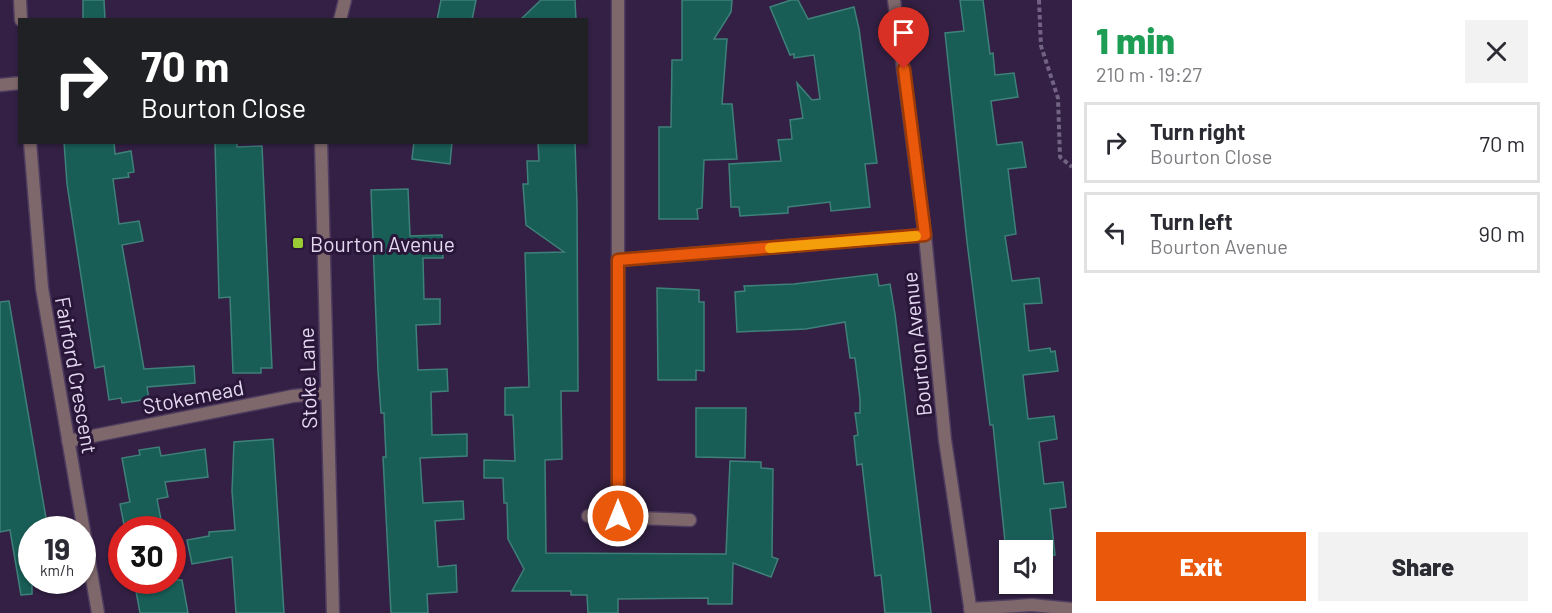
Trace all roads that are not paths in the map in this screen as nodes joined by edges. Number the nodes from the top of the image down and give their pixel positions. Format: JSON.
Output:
{"nodes":[{"id":1,"x":20,"y":0,"type":"edge"},
{"id":2,"x":345,"y":0,"type":"edge"},
{"id":3,"x":618,"y":0,"type":"edge"},
{"id":4,"x":894,"y":0,"type":"edge"},
{"id":5,"x":21,"y":18,"type":"edge"},
{"id":6,"x":340,"y":18,"type":"edge"},
{"id":7,"x":18,"y":83,"type":"edge"},
{"id":8,"x":0,"y":85,"type":"edge"},
{"id":9,"x":30,"y":144,"type":"edge"},
{"id":10,"x":321,"y":144,"type":"edge"},
{"id":11,"x":925,"y":235,"type":"junction"},
{"id":12,"x":618,"y":260,"type":"junction"},
{"id":13,"x":327,"y":393,"type":"junction"},
{"id":14,"x":68,"y":441,"type":"junction"},
{"id":15,"x":588,"y":516,"type":"dead end"},
{"id":16,"x":618,"y":516,"type":"junction"},
{"id":17,"x":690,"y":520,"type":"dead end"},
{"id":18,"x":1072,"y":609,"type":"edge"},
{"id":19,"x":970,"y":611,"type":"edge"},
{"id":20,"x":98,"y":613,"type":"edge"},
{"id":21,"x":333,"y":613,"type":"edge"}],
"edges":[{"from":1,"to":5,"type":"street"},
{"from":2,"to":6,"type":"street"},
{"from":3,"to":12,"type":"street"},
{"from":4,"to":11,"type":"street","name":"Bourton Avenue"},
{"from":7,"to":8,"type":"street"},
{"from":9,"to":14,"type":"street","name":"Fairford Crescent"},
{"from":10,"to":13,"type":"street","name":"Stoke Lane"},
{"from":11,"to":12,"type":"street"},
{"from":11,"to":19,"type":"street","name":"Bourton Avenue"},
{"from":12,"to":16,"type":"street"},
{"from":13,"to":14,"type":"street","name":"Stokemead"},
{"from":13,"to":21,"type":"street","name":"Stoke Lane"},
{"from":14,"to":20,"type":"street","name":"Fairford Crescent"},
{"from":15,"to":16,"type":"street"},
{"from":16,"to":17,"type":"street"},
{"from":18,"to":19,"type":"street"}]}
